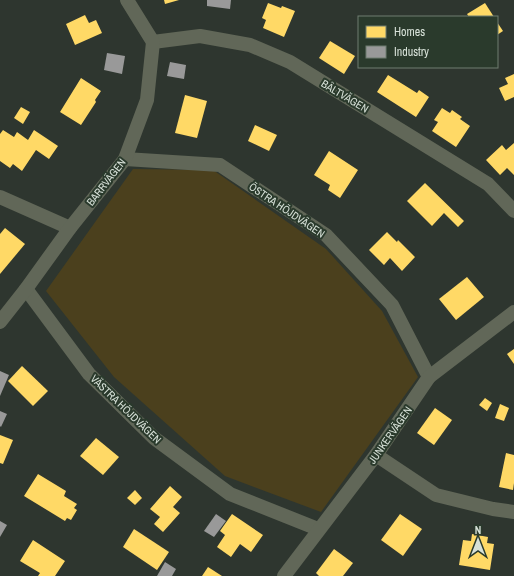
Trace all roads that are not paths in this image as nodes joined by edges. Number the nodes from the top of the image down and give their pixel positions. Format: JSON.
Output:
{"nodes":[{"id":1,"x":127,"y":0,"type":"edge"},
{"id":2,"x":153,"y":42,"type":"junction"},
{"id":3,"x":125,"y":158,"type":"junction"},
{"id":4,"x":0,"y":197,"type":"edge"},
{"id":5,"x":514,"y":211,"type":"edge"},
{"id":6,"x":70,"y":228,"type":"junction"},
{"id":7,"x":26,"y":289,"type":"junction"},
{"id":8,"x":514,"y":312,"type":"edge"},
{"id":9,"x":0,"y":322,"type":"edge"},
{"id":10,"x":429,"y":377,"type":"junction"},
{"id":11,"x":376,"y":455,"type":"junction"},
{"id":12,"x":514,"y":512,"type":"edge"},
{"id":13,"x":318,"y":530,"type":"junction"},
{"id":14,"x":284,"y":576,"type":"edge"}],
"edges":[{"from":1,"to":2,"type":"street"},
{"from":2,"to":3,"type":"street","name":"BARRVÄGEN"},
{"from":2,"to":5,"type":"street","name":"BÄLTVÄGEN"},
{"from":3,"to":6,"type":"street","name":"BARRVÄGEN"},
{"from":3,"to":10,"type":"street","name":"ÖSTRA HÖJDVÄGEN"},
{"from":4,"to":6,"type":"street"},
{"from":6,"to":7,"type":"street","name":"BARRVÄGEN"},
{"from":7,"to":9,"type":"street","name":"BARRVÄGEN"},
{"from":7,"to":13,"type":"street","name":"VÄSTRA HÖJDVÄGEN"},
{"from":8,"to":10,"type":"street","name":"JUNKERVÄGEN"},
{"from":10,"to":11,"type":"street","name":"JUNKERVÄGEN"},
{"from":11,"to":12,"type":"street"},
{"from":11,"to":13,"type":"street","name":"JUNKERVÄGEN"},
{"from":13,"to":14,"type":"street","name":"JUNKERVÄGEN"}]}
